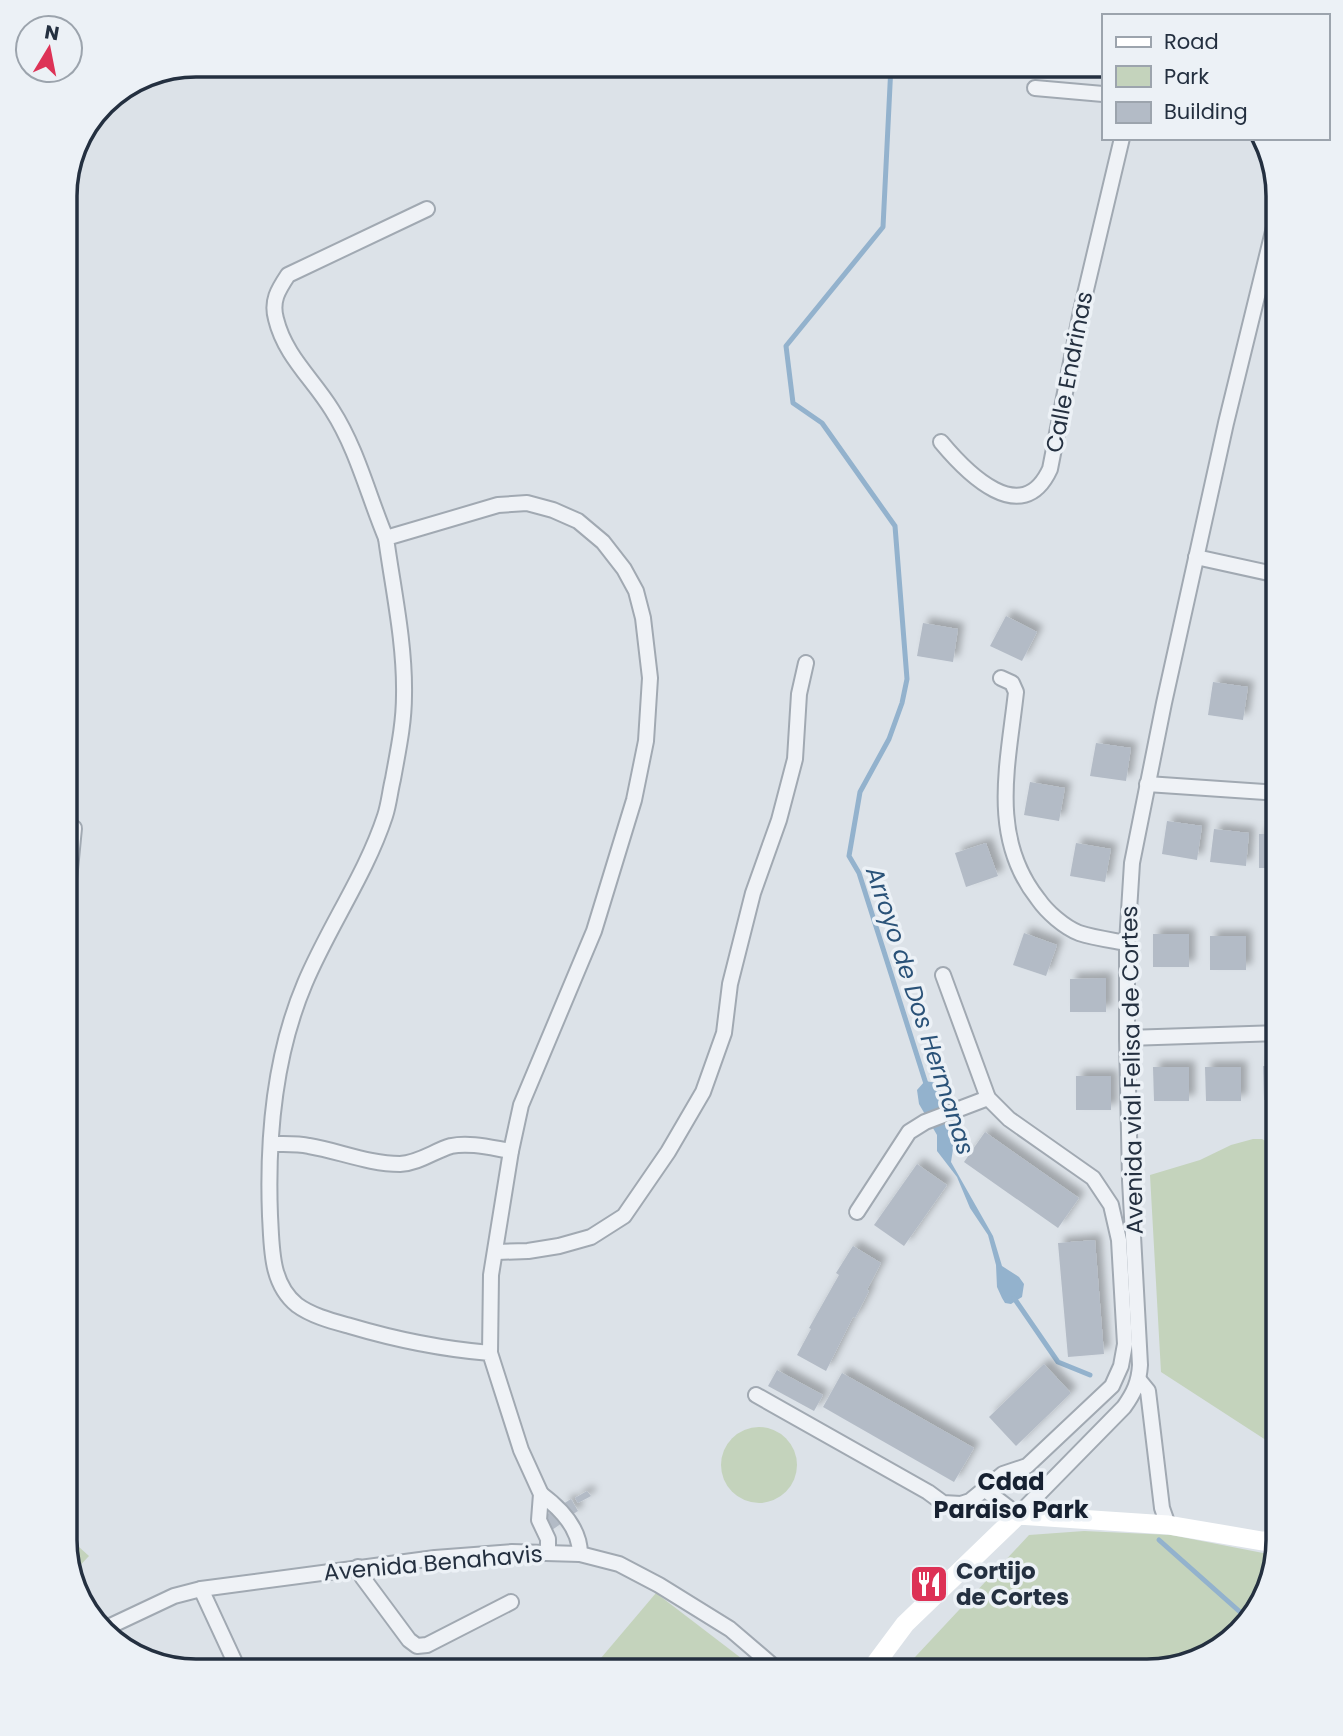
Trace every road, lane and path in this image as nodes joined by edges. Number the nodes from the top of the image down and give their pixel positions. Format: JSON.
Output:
{"nodes":[{"id":1,"x":1035,"y":88,"type":"dead end"},
{"id":2,"x":1102,"y":94,"type":"edge"},
{"id":3,"x":1122,"y":140,"type":"edge"},
{"id":4,"x":427,"y":209,"type":"dead end"},
{"id":5,"x":1266,"y":275,"type":"edge"},
{"id":6,"x":941,"y":442,"type":"dead end"},
{"id":7,"x":387,"y":538,"type":"junction"},
{"id":8,"x":1196,"y":557,"type":"junction"},
{"id":9,"x":1266,"y":572,"type":"edge"},
{"id":10,"x":806,"y":663,"type":"dead end"},
{"id":11,"x":1001,"y":678,"type":"dead end"},
{"id":12,"x":1147,"y":784,"type":"junction"},
{"id":13,"x":1266,"y":792,"type":"edge"},
{"id":14,"x":1127,"y":943,"type":"junction"},
{"id":15,"x":943,"y":975,"type":"dead end"},
{"id":16,"x":1266,"y":1033,"type":"edge"},
{"id":17,"x":1127,"y":1038,"type":"junction"},
{"id":18,"x":988,"y":1098,"type":"junction"},
{"id":19,"x":271,"y":1144,"type":"junction"},
{"id":20,"x":511,"y":1151,"type":"junction"},
{"id":21,"x":857,"y":1212,"type":"dead end"},
{"id":22,"x":496,"y":1252,"type":"junction"},
{"id":23,"x":490,"y":1353,"type":"junction"},
{"id":24,"x":1139,"y":1380,"type":"junction"},
{"id":25,"x":756,"y":1395,"type":"dead end"},
{"id":26,"x":984,"y":1489,"type":"junction"},
{"id":27,"x":541,"y":1494,"type":"junction"},
{"id":28,"x":1018,"y":1515,"type":"junction"},
{"id":29,"x":1168,"y":1525,"type":"junction"},
{"id":30,"x":1266,"y":1541,"type":"edge"},
{"id":31,"x":548,"y":1552,"type":"junction"},
{"id":32,"x":580,"y":1554,"type":"junction"},
{"id":33,"x":358,"y":1567,"type":"junction"},
{"id":34,"x":201,"y":1589,"type":"junction"},
{"id":35,"x":511,"y":1602,"type":"dead end"},
{"id":36,"x":113,"y":1625,"type":"edge"},
{"id":37,"x":233,"y":1659,"type":"edge"},
{"id":38,"x":765,"y":1659,"type":"edge"},
{"id":39,"x":879,"y":1659,"type":"edge"}],
"edges":[{"from":1,"to":2,"type":"street"},
{"from":3,"to":6,"type":"street","name":"Calle Endrinas"},
{"from":4,"to":7,"type":"street"},
{"from":5,"to":8,"type":"street","name":"Avenida vial Felisa de Cortes"},
{"from":7,"to":19,"type":"street"},
{"from":7,"to":20,"type":"street"},
{"from":8,"to":9,"type":"street"},
{"from":8,"to":12,"type":"street","name":"Avenida vial Felisa de Cortes"},
{"from":10,"to":22,"type":"street"},
{"from":11,"to":14,"type":"street"},
{"from":12,"to":13,"type":"street"},
{"from":12,"to":14,"type":"street","name":"Avenida vial Felisa de Cortes"},
{"from":14,"to":17,"type":"street","name":"Avenida vial Felisa de Cortes"},
{"from":15,"to":18,"type":"street"},
{"from":16,"to":17,"type":"street"},
{"from":17,"to":24,"type":"street","name":"Avenida vial Felisa de Cortes"},
{"from":18,"to":21,"type":"street"},
{"from":18,"to":26,"type":"street"},
{"from":19,"to":20,"type":"street"},
{"from":19,"to":23,"type":"street"},
{"from":20,"to":22,"type":"street"},
{"from":22,"to":23,"type":"street"},
{"from":23,"to":27,"type":"street"},
{"from":24,"to":28,"type":"street","name":"Avenida vial Felisa de Cortes"},
{"from":24,"to":29,"type":"street"},
{"from":25,"to":26,"type":"street"},
{"from":26,"to":28,"type":"street"},
{"from":27,"to":31,"type":"street"},
{"from":27,"to":32,"type":"street"},
{"from":28,"to":29,"type":"street"},
{"from":28,"to":39,"type":"street","name":"Avenida vial Felisa de Cortes"},
{"from":29,"to":30,"type":"street"},
{"from":31,"to":32,"type":"street","name":"Avenida Benahavis"},
{"from":31,"to":33,"type":"street","name":"Avenida Benahavis"},
{"from":32,"to":38,"type":"street","name":"Avenida Benahavis"},
{"from":33,"to":34,"type":"street","name":"Avenida Benahavis"},
{"from":33,"to":35,"type":"street"},
{"from":34,"to":36,"type":"street","name":"Avenida Benahavis"},
{"from":34,"to":37,"type":"street"}]}
